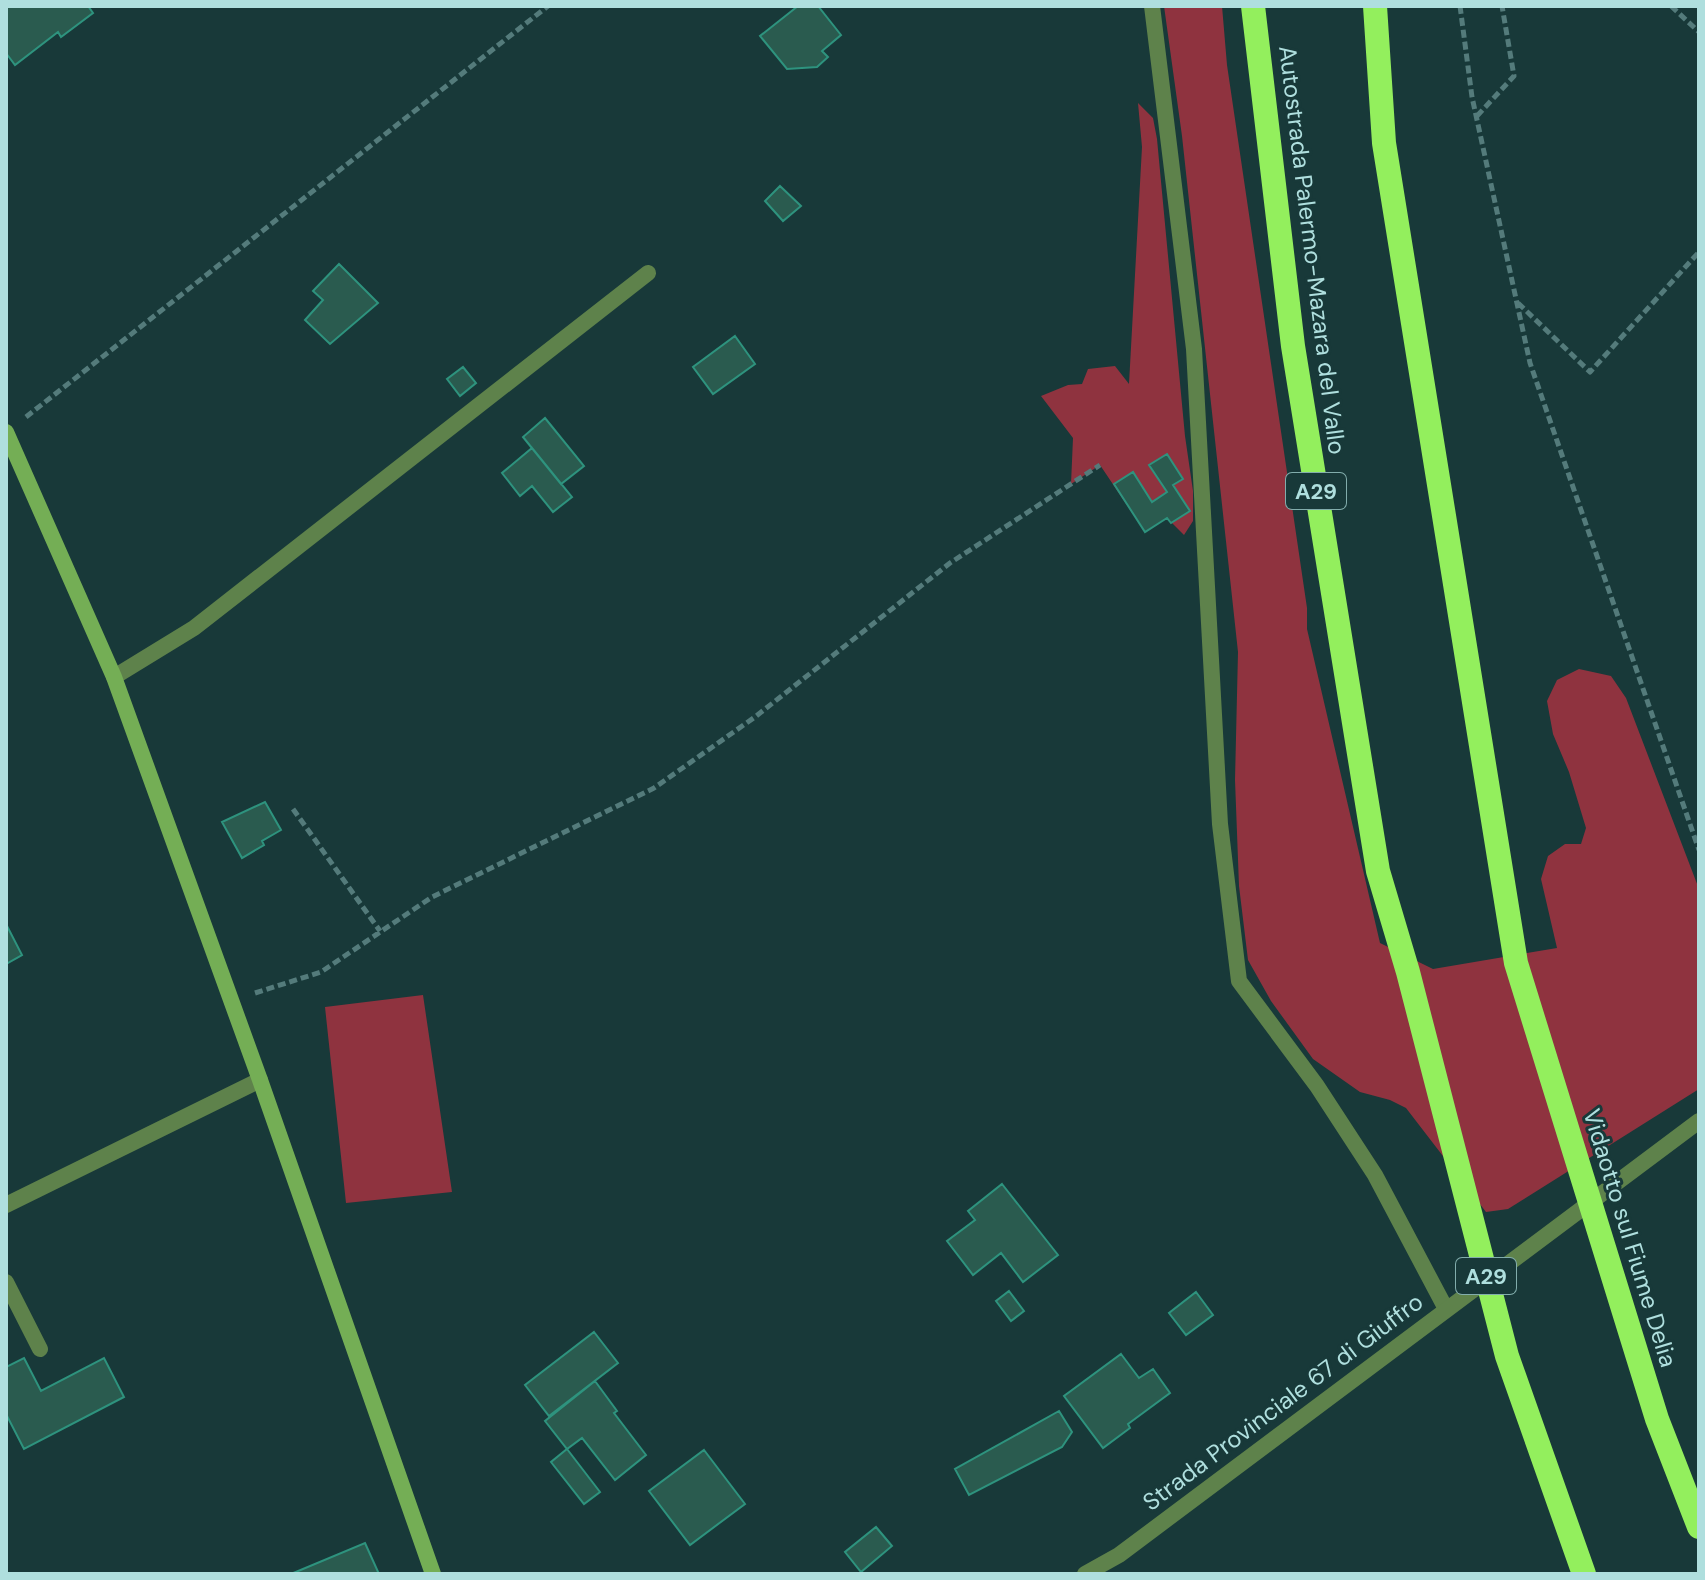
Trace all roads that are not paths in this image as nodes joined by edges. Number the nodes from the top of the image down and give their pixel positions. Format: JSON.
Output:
{"nodes":[{"id":1,"x":1152,"y":6,"type":"edge"},
{"id":2,"x":1253,"y":6,"type":"edge"},
{"id":3,"x":1375,"y":6,"type":"edge"},
{"id":4,"x":648,"y":273,"type":"dead end"},
{"id":5,"x":6,"y":432,"type":"edge"},
{"id":6,"x":114,"y":677,"type":"junction"},
{"id":7,"x":260,"y":1080,"type":"junction"},
{"id":8,"x":1699,"y":1121,"type":"edge"},
{"id":9,"x":6,"y":1205,"type":"edge"},
{"id":10,"x":6,"y":1282,"type":"edge"},
{"id":11,"x":1446,"y":1309,"type":"junction"},
{"id":12,"x":40,"y":1349,"type":"dead end"},
{"id":13,"x":1699,"y":1527,"type":"edge"},
{"id":14,"x":433,"y":1574,"type":"edge"},
{"id":15,"x":1085,"y":1574,"type":"edge"},
{"id":16,"x":1584,"y":1574,"type":"edge"}],
"edges":[{"from":1,"to":11,"type":"street"},
{"from":2,"to":16,"type":"highway","name":"Autostrada Palermo-Mazara del Vallo","number":"A29"},
{"from":3,"to":13,"type":"highway","name":"Vidaotto sul Fiume Delia"},
{"from":4,"to":6,"type":"street"},
{"from":5,"to":6,"type":"main road"},
{"from":6,"to":7,"type":"main road"},
{"from":7,"to":9,"type":"street"},
{"from":7,"to":14,"type":"main road"},
{"from":8,"to":11,"type":"street","name":"Strada Provinciale 67 di Giuffro"},
{"from":10,"to":12,"type":"street"},
{"from":11,"to":15,"type":"street","name":"Strada Provinciale 67 di Giuffro"}]}
